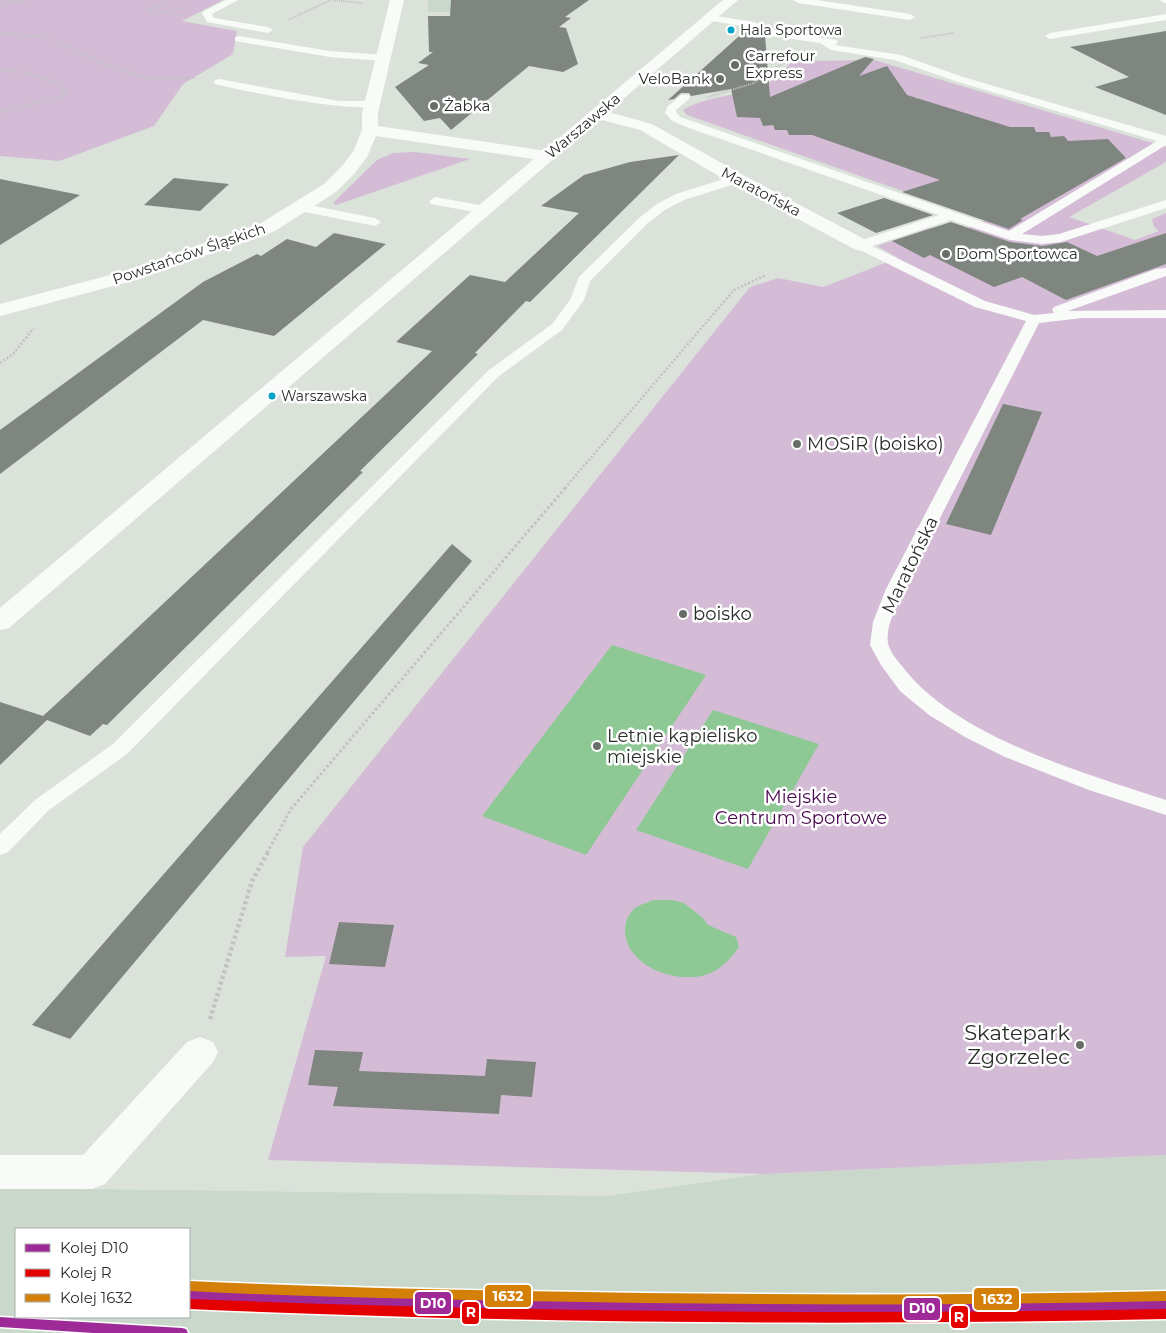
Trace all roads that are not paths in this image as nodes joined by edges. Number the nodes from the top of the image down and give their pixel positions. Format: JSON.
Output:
{"nodes":[{"id":1,"x":233,"y":0,"type":"edge"},
{"id":2,"x":397,"y":0,"type":"edge"},
{"id":3,"x":732,"y":0,"type":"edge"},
{"id":4,"x":798,"y":0,"type":"edge"},
{"id":5,"x":910,"y":17,"type":"dead end"},
{"id":6,"x":1166,"y":17,"type":"edge"},
{"id":7,"x":710,"y":18,"type":"junction"},
{"id":8,"x":268,"y":30,"type":"road end"},
{"id":9,"x":1050,"y":36,"type":"dead end"},
{"id":10,"x":239,"y":39,"type":"dead end"},
{"id":11,"x":822,"y":40,"type":"junction"},
{"id":12,"x":883,"y":45,"type":"dead end"},
{"id":13,"x":384,"y":58,"type":"junction"},
{"id":14,"x":219,"y":82,"type":"road end"},
{"id":15,"x":685,"y":97,"type":"road end"},
{"id":16,"x":373,"y":104,"type":"junction"},
{"id":17,"x":597,"y":114,"type":"junction"},
{"id":18,"x":370,"y":130,"type":"junction"},
{"id":19,"x":1166,"y":140,"type":"edge"},
{"id":20,"x":547,"y":156,"type":"junction"},
{"id":21,"x":737,"y":179,"type":"junction"},
{"id":22,"x":435,"y":201,"type":"dead end"},
{"id":23,"x":1166,"y":204,"type":"edge"},
{"id":24,"x":299,"y":207,"type":"junction"},
{"id":25,"x":485,"y":210,"type":"junction"},
{"id":26,"x":949,"y":216,"type":"junction"},
{"id":27,"x":375,"y":222,"type":"dead end"},
{"id":28,"x":1010,"y":236,"type":"junction"},
{"id":29,"x":860,"y":245,"type":"junction"},
{"id":30,"x":1166,"y":272,"type":"edge"},
{"id":31,"x":0,"y":310,"type":"edge"},
{"id":32,"x":1166,"y":314,"type":"edge"},
{"id":33,"x":1034,"y":319,"type":"junction"},
{"id":34,"x":0,"y":622,"type":"edge"},
{"id":35,"x":1166,"y":808,"type":"edge"},
{"id":36,"x":0,"y":847,"type":"edge"},
{"id":37,"x":200,"y":1052,"type":"road end"},
{"id":38,"x":0,"y":1172,"type":"edge"}],
"edges":[{"from":1,"to":8,"type":"lane"},
{"from":2,"to":13,"type":"street","name":"Powstańców Śląskich"},
{"from":3,"to":7,"type":"street","name":"Warszawska"},
{"from":4,"to":5,"type":"lane"},
{"from":6,"to":9,"type":"lane"},
{"from":7,"to":11,"type":"lane"},
{"from":7,"to":17,"type":"street","name":"Warszawska"},
{"from":10,"to":13,"type":"lane"},
{"from":11,"to":12,"type":"lane"},
{"from":11,"to":19,"type":"lane"},
{"from":13,"to":16,"type":"street","name":"Powstańców Śląskich"},
{"from":14,"to":16,"type":"lane"},
{"from":15,"to":26,"type":"lane"},
{"from":16,"to":18,"type":"street","name":"Powstańców Śląskich"},
{"from":17,"to":20,"type":"street","name":"Warszawska"},
{"from":17,"to":21,"type":"street","name":"Maratońska"},
{"from":18,"to":20,"type":"street"},
{"from":18,"to":24,"type":"street","name":"Powstańców Śląskich"},
{"from":19,"to":28,"type":"lane"},
{"from":20,"to":25,"type":"street","name":"Warszawska"},
{"from":21,"to":29,"type":"street","name":"Maratońska"},
{"from":21,"to":36,"type":"lane"},
{"from":22,"to":25,"type":"lane"},
{"from":23,"to":28,"type":"lane"},
{"from":24,"to":27,"type":"lane"},
{"from":24,"to":31,"type":"street","name":"Powstańców Śląskich"},
{"from":25,"to":34,"type":"street","name":"Warszawska"},
{"from":26,"to":28,"type":"lane"},
{"from":26,"to":29,"type":"lane"},
{"from":29,"to":33,"type":"lane","name":"Maratońska"},
{"from":30,"to":33,"type":"lane"},
{"from":32,"to":33,"type":"lane","name":"Maratońska"},
{"from":33,"to":35,"type":"lane","name":"Maratońska"},
{"from":37,"to":38,"type":"street"}]}
